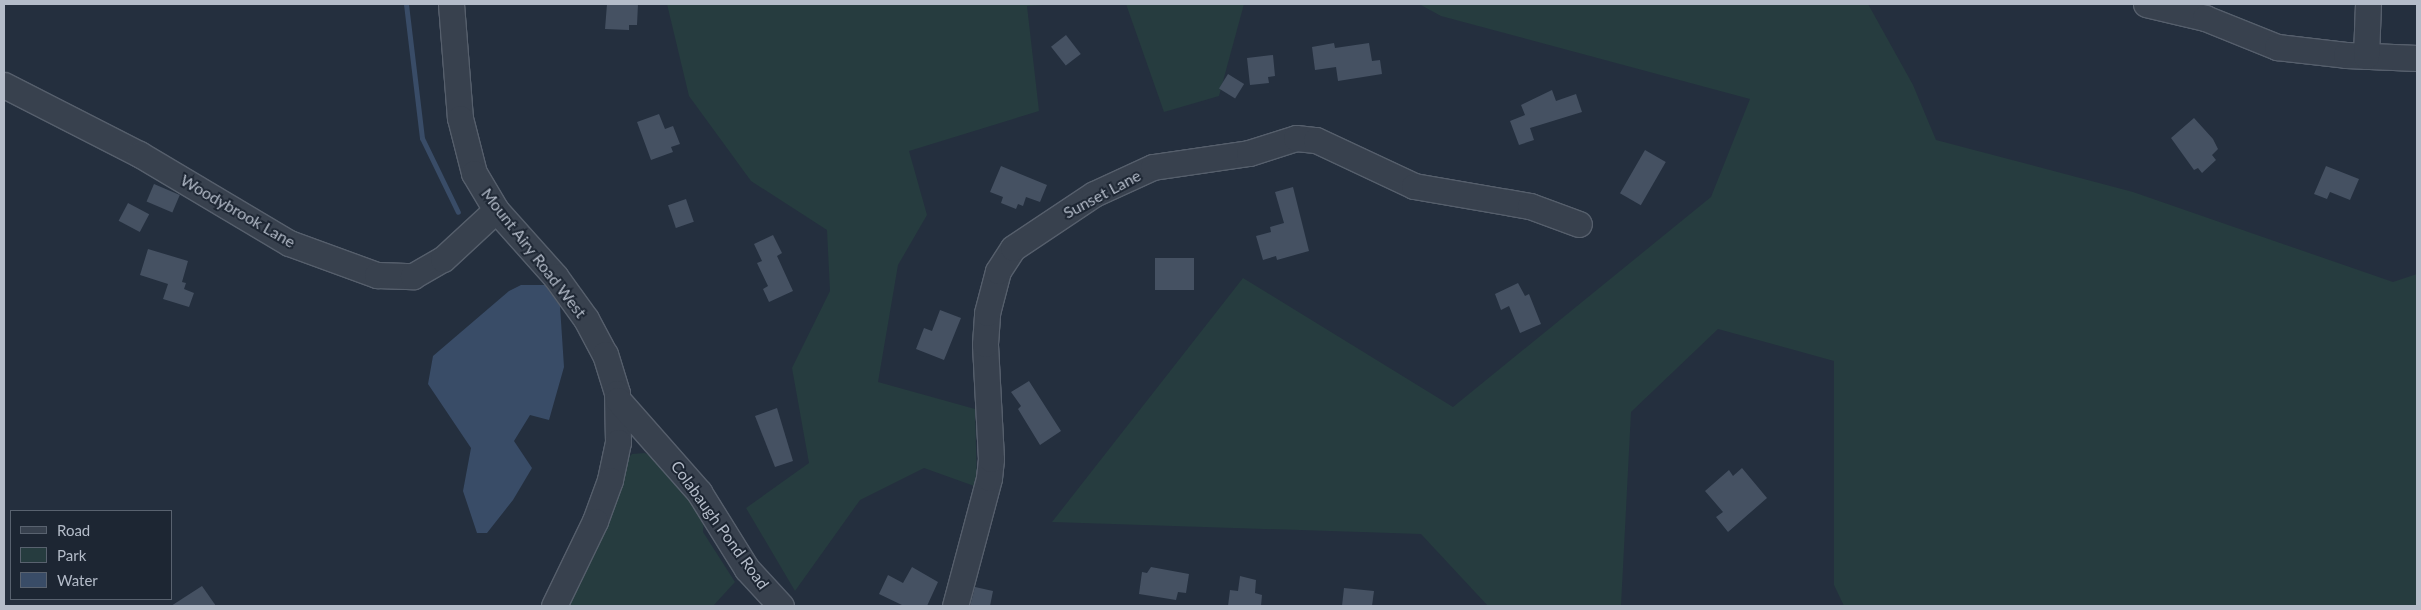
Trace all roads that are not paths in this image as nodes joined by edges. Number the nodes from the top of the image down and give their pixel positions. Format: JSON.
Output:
{"nodes":[{"id":1,"x":451,"y":4,"type":"edge"},
{"id":2,"x":2146,"y":4,"type":"edge"},
{"id":3,"x":2368,"y":4,"type":"edge"},
{"id":4,"x":2366,"y":56,"type":"junction"},
{"id":5,"x":2417,"y":58,"type":"edge"},
{"id":6,"x":4,"y":85,"type":"edge"},
{"id":7,"x":496,"y":210,"type":"junction"},
{"id":8,"x":1579,"y":224,"type":"dead end"},
{"id":9,"x":618,"y":400,"type":"junction"},
{"id":10,"x":554,"y":606,"type":"edge"},
{"id":11,"x":781,"y":606,"type":"edge"},
{"id":12,"x":955,"y":606,"type":"edge"}],
"edges":[{"from":1,"to":7,"type":"street","name":"Mount Airy Road West"},
{"from":2,"to":4,"type":"street"},
{"from":3,"to":4,"type":"street"},
{"from":4,"to":5,"type":"street"},
{"from":6,"to":7,"type":"street","name":"Woodybrook Lane"},
{"from":7,"to":9,"type":"street","name":"Mount Airy Road West"},
{"from":8,"to":12,"type":"street","name":"Sunset Lane"},
{"from":9,"to":10,"type":"street","name":"Mount Airy Road West"},
{"from":9,"to":11,"type":"street","name":"Colabaugh Pond Road"}]}
